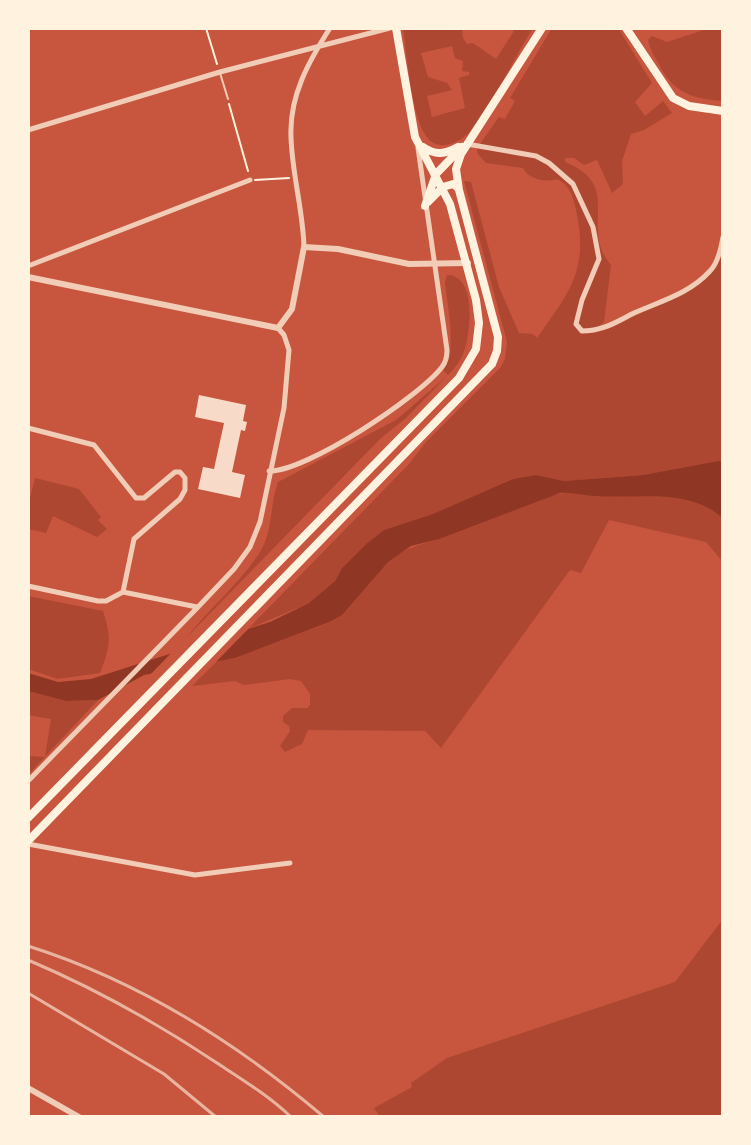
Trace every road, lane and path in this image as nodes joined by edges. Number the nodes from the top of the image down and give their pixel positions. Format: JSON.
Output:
{"nodes":[{"id":1,"x":206,"y":28,"type":"edge"},
{"id":2,"x":330,"y":28,"type":"edge"},
{"id":3,"x":390,"y":28,"type":"edge"},
{"id":4,"x":396,"y":28,"type":"edge"},
{"id":5,"x":542,"y":28,"type":"edge"},
{"id":6,"x":626,"y":28,"type":"edge"},
{"id":7,"x":319,"y":46,"type":"junction"},
{"id":8,"x":220,"y":72,"type":"junction"},
{"id":9,"x":228,"y":99,"type":"joint"},
{"id":10,"x":723,"y":111,"type":"edge"},
{"id":11,"x":28,"y":130,"type":"edge"},
{"id":12,"x":417,"y":142,"type":"junction"},
{"id":13,"x":466,"y":144,"type":"junction"},
{"id":14,"x":436,"y":174,"type":"junction"},
{"id":15,"x":296,"y":178,"type":"junction"},
{"id":16,"x":250,"y":180,"type":"junction"},
{"id":17,"x":443,"y":187,"type":"junction"},
{"id":18,"x":458,"y":188,"type":"junction"},
{"id":19,"x":425,"y":206,"type":"junction"},
{"id":20,"x":723,"y":237,"type":"edge"},
{"id":21,"x":304,"y":247,"type":"junction"},
{"id":22,"x":468,"y":263,"type":"junction"},
{"id":23,"x":435,"y":264,"type":"junction"},
{"id":24,"x":28,"y":266,"type":"edge"},
{"id":25,"x":28,"y":277,"type":"edge"},
{"id":26,"x":278,"y":328,"type":"junction"},
{"id":27,"x":28,"y":428,"type":"edge"},
{"id":28,"x":269,"y":471,"type":"junction"},
{"id":29,"x":28,"y":586,"type":"edge"},
{"id":30,"x":123,"y":592,"type":"junction"},
{"id":31,"x":198,"y":607,"type":"junction"},
{"id":32,"x":28,"y":781,"type":"edge"},
{"id":33,"x":28,"y":818,"type":"edge"},
{"id":34,"x":28,"y":842,"type":"edge"},
{"id":35,"x":290,"y":863,"type":"dead end"},
{"id":36,"x":28,"y":1088,"type":"edge"},
{"id":37,"x":79,"y":1117,"type":"edge"}],
"edges":[{"from":1,"to":8,"type":"path"},
{"from":2,"to":7,"type":"street"},
{"from":3,"to":7,"type":"street"},
{"from":4,"to":12,"type":"main road"},
{"from":5,"to":13,"type":"main road"},
{"from":6,"to":10,"type":"main road"},
{"from":7,"to":8,"type":"street"},
{"from":7,"to":15,"type":"street"},
{"from":8,"to":9,"type":"lane"},
{"from":8,"to":11,"type":"street"},
{"from":9,"to":16,"type":"path"},
{"from":12,"to":13,"type":"main road"},
{"from":12,"to":14,"type":"main road"},
{"from":12,"to":19,"type":"street"},
{"from":13,"to":14,"type":"main road"},
{"from":13,"to":18,"type":"main road"},
{"from":13,"to":20,"type":"street"},
{"from":14,"to":17,"type":"main road"},
{"from":14,"to":19,"type":"main road"},
{"from":15,"to":16,"type":"path"},
{"from":15,"to":21,"type":"street"},
{"from":16,"to":24,"type":"street"},
{"from":17,"to":18,"type":"main road"},
{"from":17,"to":19,"type":"main road"},
{"from":17,"to":22,"type":"main road"},
{"from":18,"to":34,"type":"main road"},
{"from":19,"to":23,"type":"street"},
{"from":21,"to":23,"type":"street"},
{"from":21,"to":26,"type":"street"},
{"from":22,"to":23,"type":"street"},
{"from":22,"to":33,"type":"main road"},
{"from":23,"to":28,"type":"street"},
{"from":25,"to":26,"type":"street"},
{"from":26,"to":28,"type":"street"},
{"from":27,"to":30,"type":"street"},
{"from":28,"to":31,"type":"street"},
{"from":29,"to":30,"type":"street"},
{"from":30,"to":31,"type":"street"},
{"from":31,"to":32,"type":"street"},
{"from":34,"to":35,"type":"street"},
{"from":36,"to":37,"type":"street"}]}
